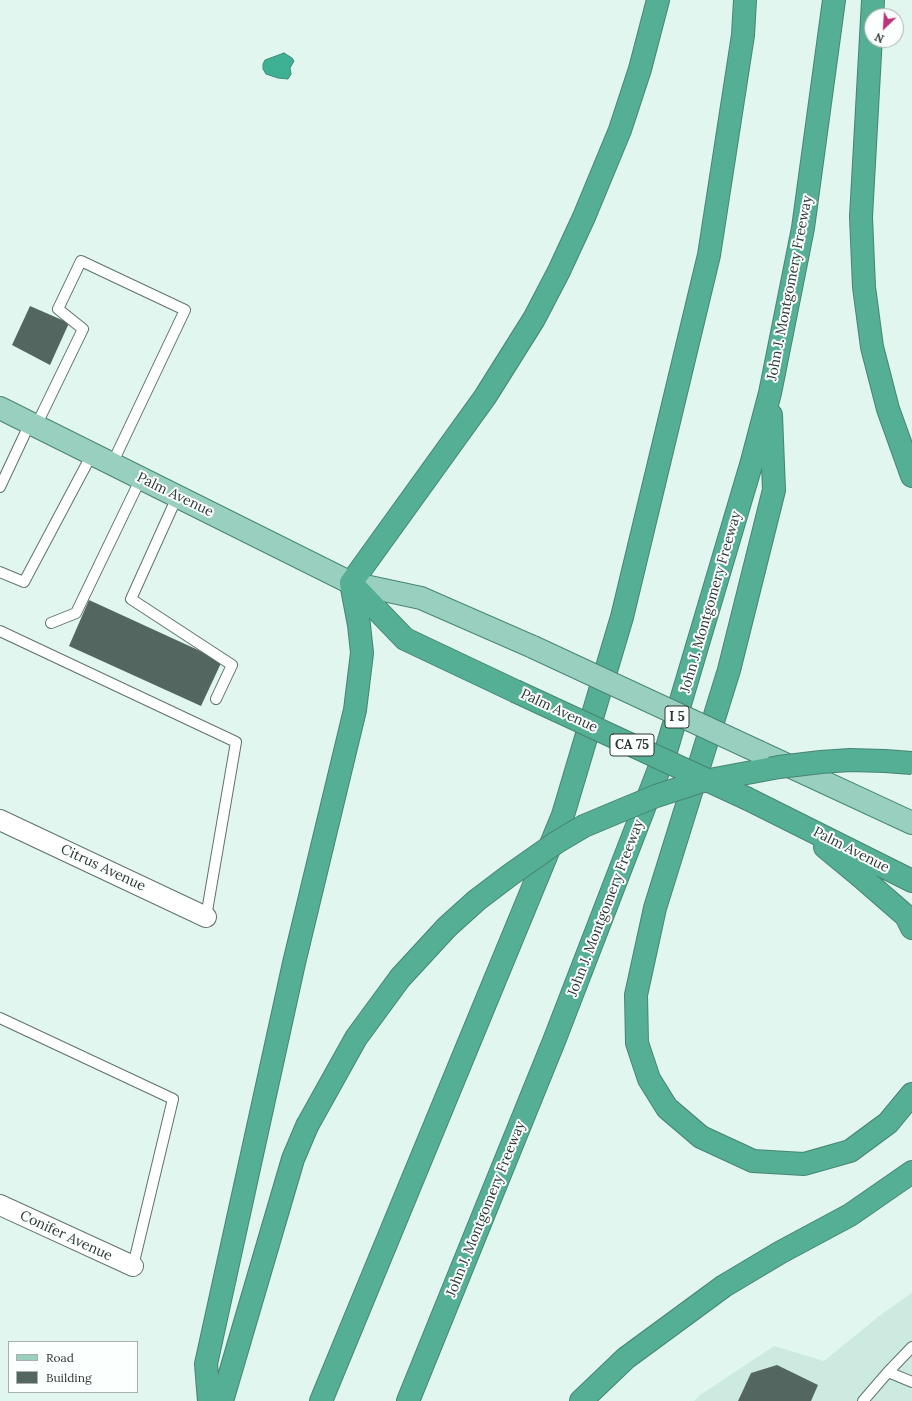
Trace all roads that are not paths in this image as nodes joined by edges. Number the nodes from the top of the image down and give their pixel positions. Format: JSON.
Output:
{"nodes":[{"id":1,"x":658,"y":0,"type":"edge"},
{"id":2,"x":746,"y":0,"type":"edge"},
{"id":3,"x":834,"y":0,"type":"edge"},
{"id":4,"x":873,"y":0,"type":"edge"},
{"id":5,"x":770,"y":393,"type":"junction"},
{"id":6,"x":0,"y":408,"type":"edge"},
{"id":7,"x":33,"y":425,"type":"junction"},
{"id":8,"x":92,"y":454,"type":"junction"},
{"id":9,"x":112,"y":464,"type":"junction"},
{"id":10,"x":912,"y":476,"type":"edge"},
{"id":11,"x":141,"y":478,"type":"junction"},
{"id":12,"x":0,"y":487,"type":"edge"},
{"id":13,"x":177,"y":496,"type":"junction"},
{"id":14,"x":0,"y":572,"type":"edge"},
{"id":15,"x":350,"y":583,"type":"junction"},
{"id":16,"x":50,"y":623,"type":"dead end"},
{"id":17,"x":0,"y":631,"type":"edge"},
{"id":18,"x":216,"y":699,"type":"dead end"},
{"id":19,"x":912,"y":763,"type":"edge"},
{"id":20,"x":0,"y":820,"type":"edge"},
{"id":21,"x":793,"y":821,"type":"junction"},
{"id":22,"x":912,"y":823,"type":"edge"},
{"id":23,"x":912,"y":881,"type":"edge"},
{"id":24,"x":206,"y":917,"type":"joint"},
{"id":25,"x":912,"y":928,"type":"edge"},
{"id":26,"x":0,"y":1018,"type":"edge"},
{"id":27,"x":912,"y":1094,"type":"edge"},
{"id":28,"x":912,"y":1172,"type":"edge"},
{"id":29,"x":0,"y":1205,"type":"edge"},
{"id":30,"x":133,"y":1266,"type":"joint"},
{"id":31,"x":912,"y":1347,"type":"edge"},
{"id":32,"x":888,"y":1372,"type":"junction"},
{"id":33,"x":912,"y":1382,"type":"edge"},
{"id":34,"x":209,"y":1401,"type":"edge"},
{"id":35,"x":222,"y":1401,"type":"edge"},
{"id":36,"x":321,"y":1401,"type":"edge"},
{"id":37,"x":408,"y":1401,"type":"edge"},
{"id":38,"x":581,"y":1401,"type":"edge"},
{"id":39,"x":863,"y":1401,"type":"edge"}],
"edges":[{"from":1,"to":15,"type":"highway"},
{"from":2,"to":36,"type":"highway"},
{"from":3,"to":5,"type":"highway","name":"John J. Montgomery Freeway","number":"I 5"},
{"from":4,"to":10,"type":"highway"},
{"from":5,"to":27,"type":"highway"},
{"from":5,"to":37,"type":"highway","name":"John J. Montgomery Freeway","number":"I 5"},
{"from":6,"to":7,"type":"main road","name":"Palm Avenue"},
{"from":7,"to":8,"type":"main road","name":"Palm Avenue"},
{"from":7,"to":9,"type":"lane"},
{"from":7,"to":12,"type":"lane"},
{"from":8,"to":9,"type":"main road","name":"Palm Avenue"},
{"from":8,"to":14,"type":"lane"},
{"from":9,"to":11,"type":"main road","name":"Palm Avenue"},
{"from":11,"to":13,"type":"main road","name":"Palm Avenue"},
{"from":11,"to":16,"type":"lane"},
{"from":13,"to":15,"type":"main road","name":"Palm Avenue"},
{"from":13,"to":18,"type":"lane"},
{"from":15,"to":21,"type":"highway","name":"Palm Avenue","number":"CA 75","bridge":true},
{"from":15,"to":22,"type":"main road","name":"Palm Avenue","bridge":true},
{"from":15,"to":34,"type":"highway"},
{"from":17,"to":24,"type":"lane"},
{"from":19,"to":35,"type":"highway","bridge":true},
{"from":20,"to":24,"type":"street","name":"Citrus Avenue"},
{"from":21,"to":23,"type":"highway","name":"Palm Avenue","number":"CA 75"},
{"from":21,"to":25,"type":"highway"},
{"from":26,"to":30,"type":"lane"},
{"from":28,"to":38,"type":"highway"},
{"from":29,"to":30,"type":"street","name":"Conifer Avenue"},
{"from":31,"to":32,"type":"lane"},
{"from":32,"to":33,"type":"lane"},
{"from":32,"to":39,"type":"lane"}]}
